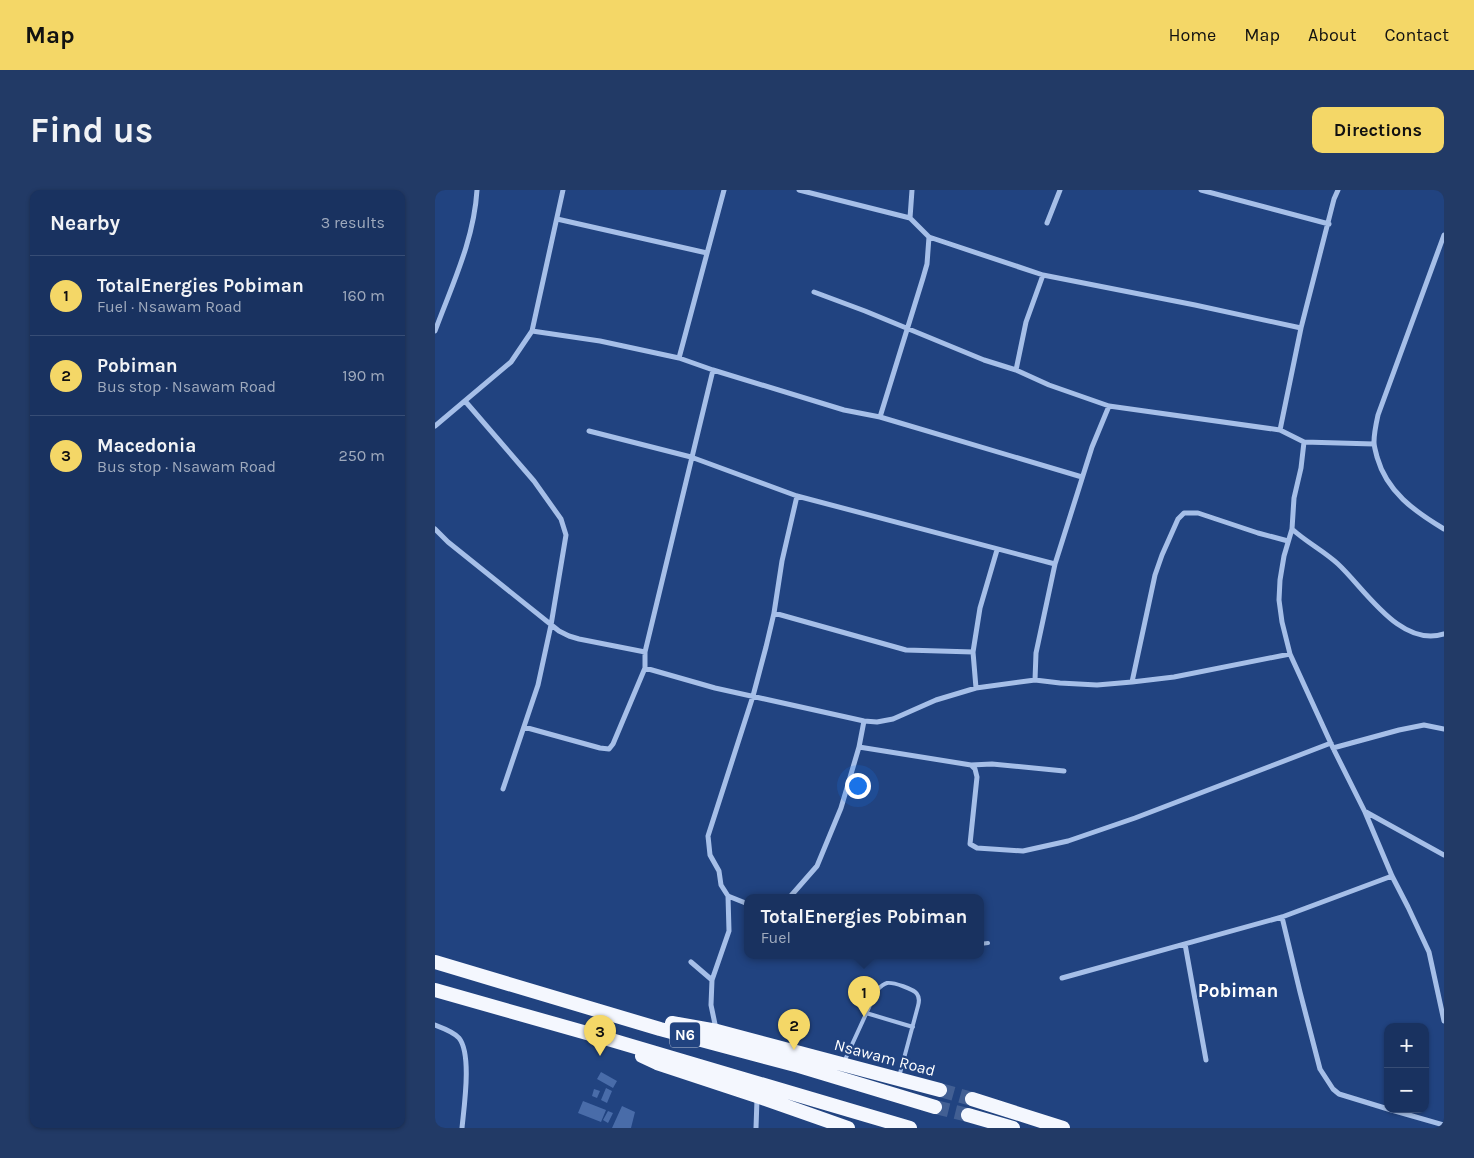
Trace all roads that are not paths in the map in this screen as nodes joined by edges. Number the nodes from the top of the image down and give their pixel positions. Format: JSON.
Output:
{"nodes":[{"id":1,"x":477,"y":190,"type":"edge"},
{"id":2,"x":563,"y":190,"type":"edge"},
{"id":3,"x":724,"y":190,"type":"edge"},
{"id":4,"x":799,"y":190,"type":"edge"},
{"id":5,"x":912,"y":190,"type":"edge"},
{"id":6,"x":1060,"y":190,"type":"edge"},
{"id":7,"x":1201,"y":190,"type":"edge"},
{"id":8,"x":1338,"y":190,"type":"edge"},
{"id":9,"x":910,"y":218,"type":"junction"},
{"id":10,"x":557,"y":219,"type":"junction"},
{"id":11,"x":1047,"y":224,"type":"dead end"},
{"id":12,"x":1329,"y":224,"type":"junction"},
{"id":13,"x":1444,"y":235,"type":"edge"},
{"id":14,"x":929,"y":237,"type":"junction"},
{"id":15,"x":707,"y":253,"type":"junction"},
{"id":16,"x":1043,"y":275,"type":"junction"},
{"id":17,"x":814,"y":292,"type":"dead end"},
{"id":18,"x":1301,"y":328,"type":"junction"},
{"id":19,"x":907,"y":329,"type":"junction"},
{"id":20,"x":435,"y":331,"type":"edge"},
{"id":21,"x":532,"y":331,"type":"junction"},
{"id":22,"x":679,"y":358,"type":"junction"},
{"id":23,"x":713,"y":370,"type":"junction"},
{"id":24,"x":1016,"y":370,"type":"junction"},
{"id":25,"x":465,"y":401,"type":"junction"},
{"id":26,"x":1109,"y":406,"type":"junction"},
{"id":27,"x":880,"y":417,"type":"junction"},
{"id":28,"x":435,"y":426,"type":"edge"},
{"id":29,"x":1280,"y":430,"type":"junction"},
{"id":30,"x":589,"y":431,"type":"dead end"},
{"id":31,"x":1304,"y":442,"type":"junction"},
{"id":32,"x":1374,"y":444,"type":"junction"},
{"id":33,"x":691,"y":457,"type":"junction"},
{"id":34,"x":1082,"y":477,"type":"junction"},
{"id":35,"x":797,"y":496,"type":"junction"},
{"id":36,"x":435,"y":529,"type":"edge"},
{"id":37,"x":1292,"y":529,"type":"junction"},
{"id":38,"x":1444,"y":529,"type":"edge"},
{"id":39,"x":1288,"y":541,"type":"junction"},
{"id":40,"x":997,"y":550,"type":"junction"},
{"id":41,"x":1055,"y":564,"type":"junction"},
{"id":42,"x":774,"y":613,"type":"junction"},
{"id":43,"x":551,"y":625,"type":"junction"},
{"id":44,"x":1444,"y":634,"type":"edge"},
{"id":45,"x":645,"y":652,"type":"junction"},
{"id":46,"x":973,"y":652,"type":"junction"},
{"id":47,"x":1290,"y":654,"type":"junction"},
{"id":48,"x":645,"y":668,"type":"junction"},
{"id":49,"x":1035,"y":680,"type":"junction"},
{"id":50,"x":1132,"y":682,"type":"junction"},
{"id":51,"x":976,"y":688,"type":"junction"},
{"id":52,"x":753,"y":696,"type":"junction"},
{"id":53,"x":864,"y":721,"type":"junction"},
{"id":54,"x":524,"y":727,"type":"junction"},
{"id":55,"x":1444,"y":729,"type":"edge"},
{"id":56,"x":1332,"y":746,"type":"junction"},
{"id":57,"x":859,"y":747,"type":"junction"},
{"id":58,"x":971,"y":765,"type":"junction"},
{"id":59,"x":1064,"y":771,"type":"dead end"},
{"id":60,"x":503,"y":789,"type":"dead end"},
{"id":61,"x":1365,"y":812,"type":"junction"},
{"id":62,"x":1444,"y":855,"type":"edge"},
{"id":63,"x":1392,"y":876,"type":"junction"},
{"id":64,"x":792,"y":894,"type":"edge"},
{"id":65,"x":728,"y":896,"type":"junction"},
{"id":66,"x":744,"y":902,"type":"edge"},
{"id":67,"x":1282,"y":917,"type":"junction"},
{"id":68,"x":988,"y":943,"type":"dead end"},
{"id":69,"x":984,"y":944,"type":"edge"},
{"id":70,"x":1185,"y":944,"type":"junction"},
{"id":71,"x":435,"y":962,"type":"edge"},
{"id":72,"x":691,"y":962,"type":"dead end"},
{"id":73,"x":1062,"y":978,"type":"dead end"},
{"id":74,"x":712,"y":980,"type":"junction"},
{"id":75,"x":435,"y":990,"type":"edge"},
{"id":76,"x":586,"y":1006,"type":"junction"},
{"id":77,"x":867,"y":1013,"type":"junction"},
{"id":78,"x":1443,"y":1014,"type":"edge"},
{"id":79,"x":1444,"y":1021,"type":"edge"},
{"id":80,"x":435,"y":1025,"type":"edge"},
{"id":81,"x":913,"y":1026,"type":"junction"},
{"id":82,"x":717,"y":1032,"type":"junction"},
{"id":83,"x":608,"y":1039,"type":"junction"},
{"id":84,"x":1206,"y":1060,"type":"dead end"},
{"id":85,"x":843,"y":1064,"type":"junction"},
{"id":86,"x":899,"y":1078,"type":"junction"},
{"id":87,"x":940,"y":1090,"type":"tunnel mouth"},
{"id":88,"x":757,"y":1096,"type":"junction"},
{"id":89,"x":972,"y":1100,"type":"tunnel mouth"},
{"id":90,"x":935,"y":1106,"type":"tunnel mouth"},
{"id":91,"x":1384,"y":1108,"type":"edge"},
{"id":92,"x":1403,"y":1113,"type":"edge"},
{"id":93,"x":968,"y":1115,"type":"tunnel mouth"},
{"id":94,"x":1444,"y":1124,"type":"edge"},
{"id":95,"x":462,"y":1128,"type":"edge"},
{"id":96,"x":757,"y":1128,"type":"edge"},
{"id":97,"x":848,"y":1128,"type":"edge"},
{"id":98,"x":910,"y":1128,"type":"edge"},
{"id":99,"x":1013,"y":1128,"type":"edge"},
{"id":100,"x":1063,"y":1128,"type":"edge"}],
"edges":[{"from":1,"to":20,"type":"street"},
{"from":2,"to":10,"type":"street"},
{"from":3,"to":15,"type":"street"},
{"from":4,"to":9,"type":"street"},
{"from":5,"to":9,"type":"street"},
{"from":6,"to":11,"type":"street"},
{"from":7,"to":12,"type":"street"},
{"from":8,"to":12,"type":"street"},
{"from":9,"to":14,"type":"street"},
{"from":10,"to":15,"type":"street"},
{"from":10,"to":21,"type":"street"},
{"from":12,"to":18,"type":"street"},
{"from":13,"to":32,"type":"street"},
{"from":14,"to":16,"type":"street"},
{"from":14,"to":19,"type":"street"},
{"from":15,"to":22,"type":"street"},
{"from":16,"to":18,"type":"street"},
{"from":16,"to":24,"type":"street"},
{"from":17,"to":19,"type":"street"},
{"from":18,"to":29,"type":"street"},
{"from":19,"to":24,"type":"street"},
{"from":19,"to":27,"type":"street"},
{"from":21,"to":22,"type":"street"},
{"from":21,"to":25,"type":"street"},
{"from":22,"to":23,"type":"street"},
{"from":23,"to":27,"type":"street"},
{"from":23,"to":33,"type":"street"},
{"from":24,"to":26,"type":"street"},
{"from":25,"to":28,"type":"street"},
{"from":25,"to":43,"type":"street"},
{"from":26,"to":29,"type":"street"},
{"from":26,"to":34,"type":"street"},
{"from":27,"to":34,"type":"street"},
{"from":29,"to":31,"type":"street"},
{"from":30,"to":33,"type":"street"},
{"from":31,"to":32,"type":"street"},
{"from":31,"to":37,"type":"street"},
{"from":32,"to":38,"type":"street"},
{"from":33,"to":35,"type":"street"},
{"from":33,"to":45,"type":"street"},
{"from":34,"to":41,"type":"street"},
{"from":35,"to":40,"type":"street"},
{"from":35,"to":42,"type":"street"},
{"from":36,"to":43,"type":"street"},
{"from":37,"to":39,"type":"street"},
{"from":37,"to":44,"type":"street"},
{"from":39,"to":47,"type":"street"},
{"from":39,"to":50,"type":"street"},
{"from":40,"to":41,"type":"street"},
{"from":40,"to":46,"type":"street"},
{"from":41,"to":49,"type":"street"},
{"from":42,"to":46,"type":"street"},
{"from":42,"to":52,"type":"street"},
{"from":43,"to":45,"type":"street"},
{"from":43,"to":54,"type":"street"},
{"from":45,"to":48,"type":"street"},
{"from":46,"to":51,"type":"street"},
{"from":47,"to":50,"type":"street"},
{"from":47,"to":56,"type":"street"},
{"from":48,"to":52,"type":"street"},
{"from":48,"to":54,"type":"street"},
{"from":49,"to":50,"type":"street"},
{"from":49,"to":51,"type":"street"},
{"from":51,"to":53,"type":"street"},
{"from":52,"to":53,"type":"street"},
{"from":52,"to":65,"type":"street"},
{"from":53,"to":57,"type":"street"},
{"from":54,"to":60,"type":"street"},
{"from":55,"to":56,"type":"street"},
{"from":56,"to":58,"type":"street"},
{"from":56,"to":61,"type":"street"},
{"from":57,"to":58,"type":"street"},
{"from":57,"to":64,"type":"street"},
{"from":58,"to":59,"type":"street"},
{"from":61,"to":62,"type":"street"},
{"from":61,"to":63,"type":"street"},
{"from":63,"to":67,"type":"street"},
{"from":63,"to":78,"type":"street"},
{"from":65,"to":66,"type":"street"},
{"from":65,"to":74,"type":"street"},
{"from":67,"to":70,"type":"street"},
{"from":67,"to":91,"type":"street"},
{"from":68,"to":69,"type":"lane"},
{"from":70,"to":73,"type":"street"},
{"from":70,"to":84,"type":"street"},
{"from":71,"to":76,"type":"highway","name":"Nsawam Road","number":"N6"},
{"from":72,"to":74,"type":"street"},
{"from":74,"to":82,"type":"street"},
{"from":75,"to":83,"type":"highway","number":"N6"},
{"from":76,"to":82,"type":"highway","name":"Nsawam Road","number":"N6"},
{"from":76,"to":90,"type":"highway","name":"Nsawam Road","number":"N6"},
{"from":77,"to":81,"type":"lane"},
{"from":77,"to":81,"type":"lane"},
{"from":77,"to":85,"type":"lane"},
{"from":78,"to":79,"type":"street"},
{"from":80,"to":95,"type":"street"},
{"from":81,"to":86,"type":"lane"},
{"from":82,"to":85,"type":"highway","name":"Nsawam Road","number":"N6"},
{"from":83,"to":88,"type":"highway","number":"N6"},
{"from":83,"to":98,"type":"highway","number":"N6"},
{"from":85,"to":86,"type":"highway","name":"Nsawam Road","number":"N6"},
{"from":86,"to":87,"type":"highway","name":"Nsawam Road","number":"N6"},
{"from":88,"to":96,"type":"street"},
{"from":88,"to":97,"type":"highway","number":"N6"},
{"from":89,"to":100,"type":"highway"},
{"from":92,"to":94,"type":"street"},
{"from":93,"to":99,"type":"highway"}]}
